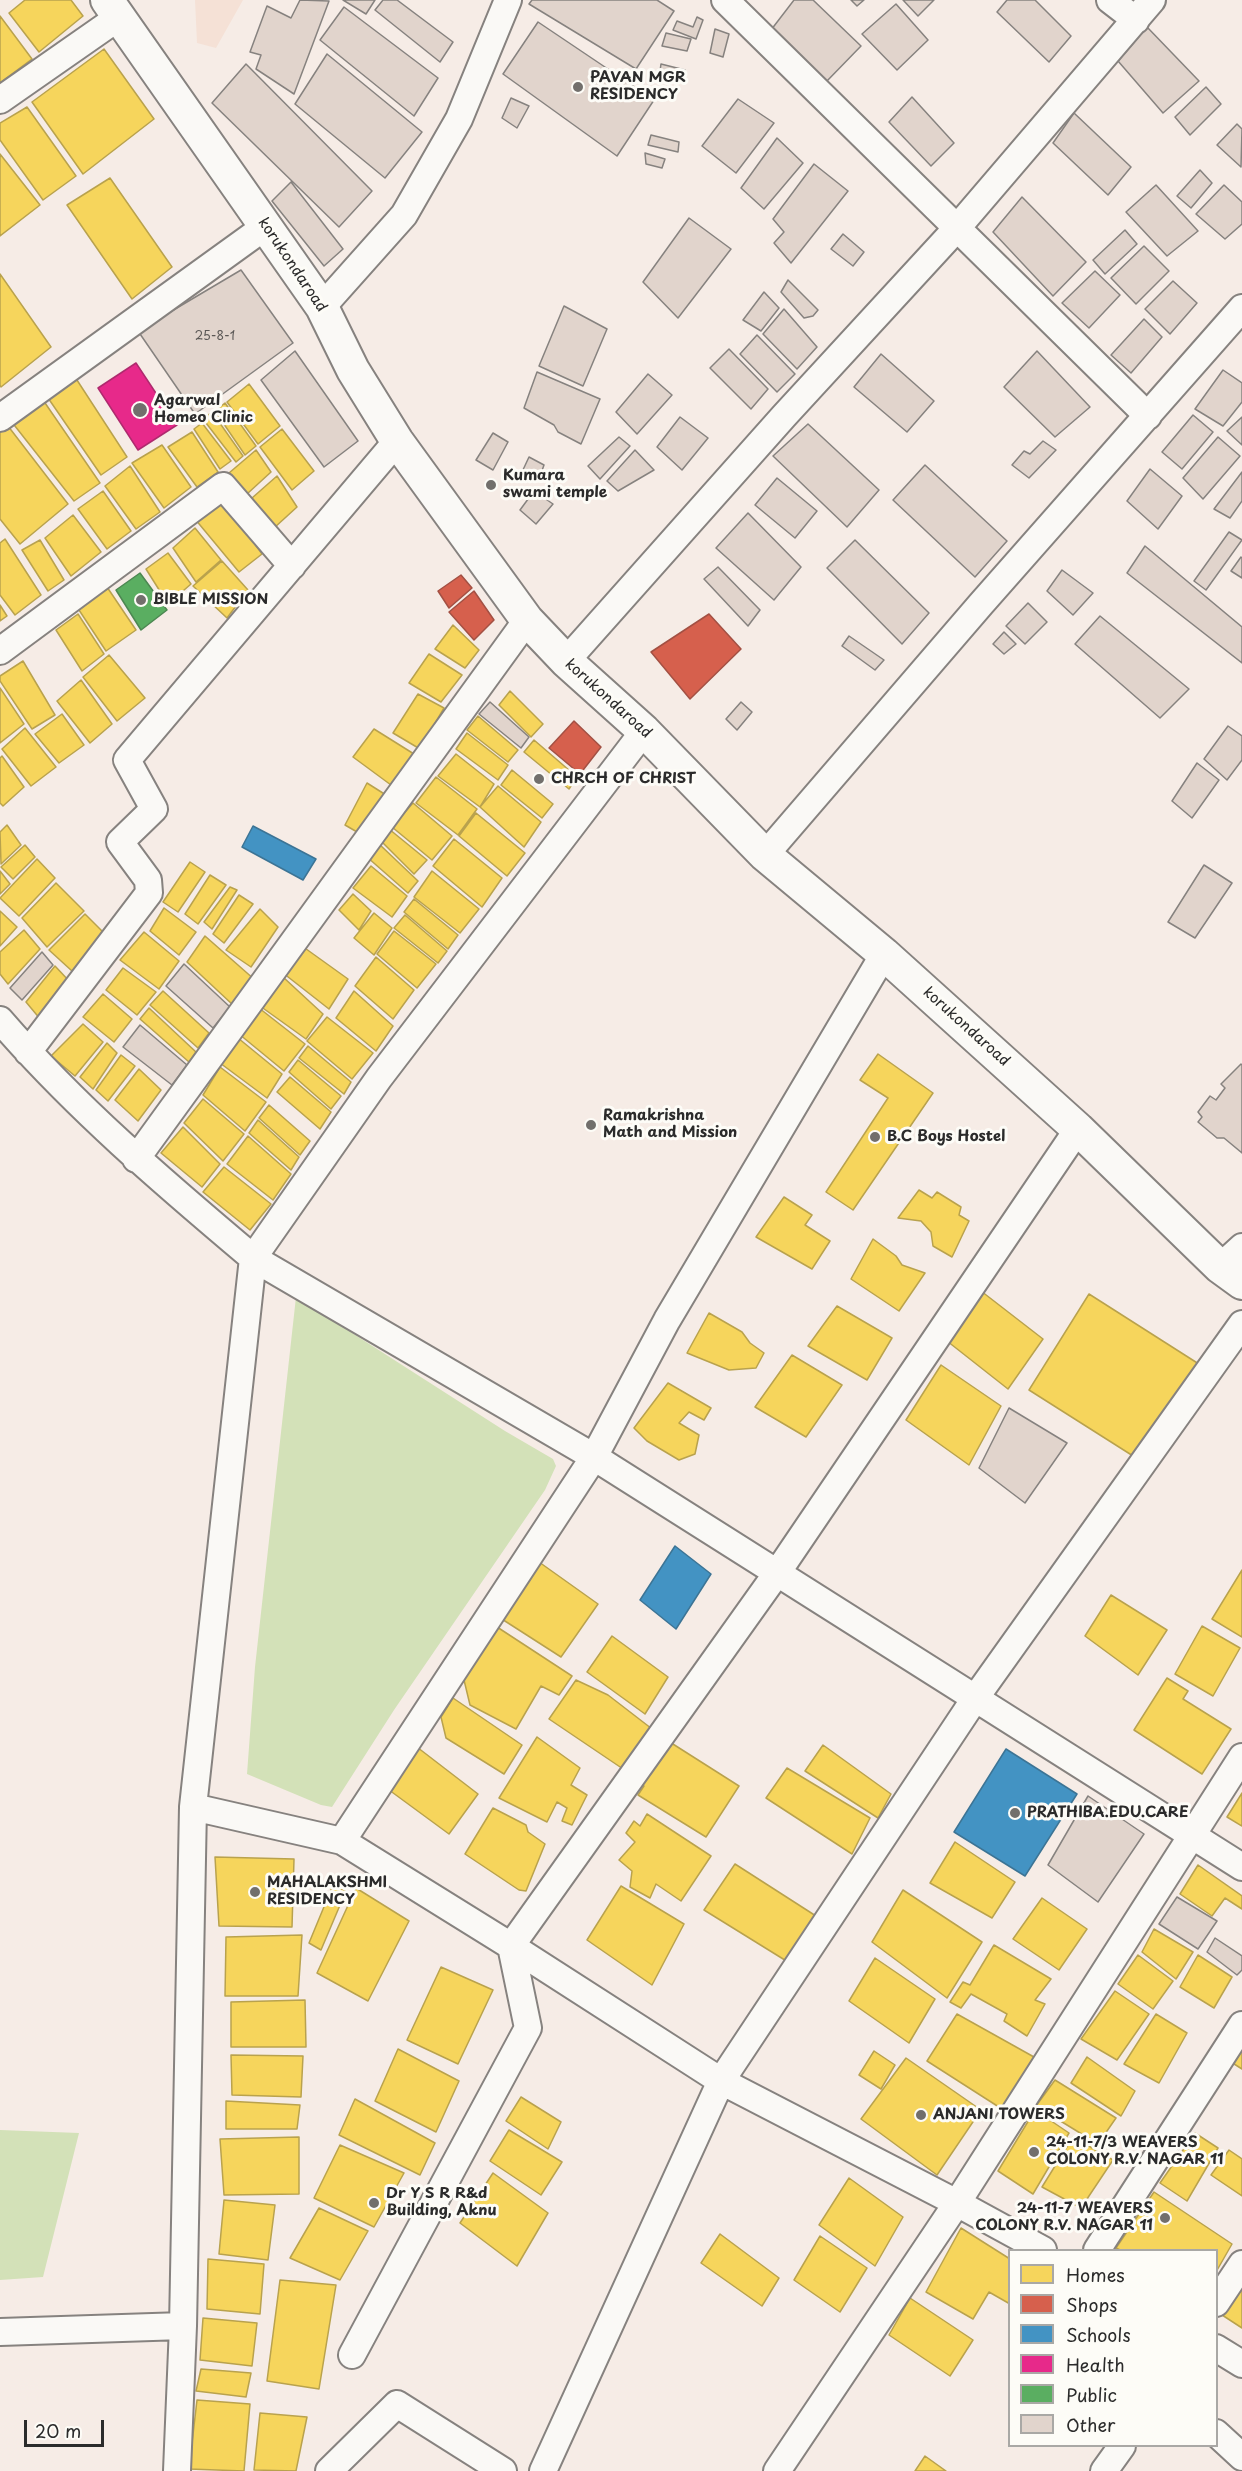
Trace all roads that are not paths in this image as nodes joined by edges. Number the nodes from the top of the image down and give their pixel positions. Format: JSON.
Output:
{"nodes":[{"id":1,"x":508,"y":0,"type":"edge"},
{"id":2,"x":1110,"y":0,"type":"edge"},
{"id":3,"x":1152,"y":0,"type":"edge"},
{"id":4,"x":732,"y":3,"type":"edge"},
{"id":5,"x":113,"y":8,"type":"edge"},
{"id":6,"x":1136,"y":20,"type":"junction"},
{"id":7,"x":0,"y":100,"type":"edge"},
{"id":8,"x":266,"y":226,"type":"junction"},
{"id":9,"x":957,"y":228,"type":"junction"},
{"id":10,"x":322,"y":307,"type":"junction"},
{"id":11,"x":1242,"y":308,"type":"edge"},
{"id":12,"x":1148,"y":416,"type":"junction"},
{"id":13,"x":0,"y":418,"type":"edge"},
{"id":14,"x":397,"y":441,"type":"junction"},
{"id":15,"x":292,"y":566,"type":"junction"},
{"id":16,"x":527,"y":620,"type":"junction"},
{"id":17,"x":0,"y":651,"type":"edge"},
{"id":18,"x":566,"y":661,"type":"junction"},
{"id":19,"x":644,"y":731,"type":"junction"},
{"id":20,"x":765,"y":855,"type":"junction"},
{"id":21,"x":884,"y":954,"type":"junction"},
{"id":22,"x":0,"y":1020,"type":"edge"},
{"id":23,"x":28,"y":1052,"type":"junction"},
{"id":24,"x":1078,"y":1129,"type":"junction"},
{"id":25,"x":136,"y":1159,"type":"junction"},
{"id":26,"x":253,"y":1258,"type":"junction"},
{"id":27,"x":1235,"y":1266,"type":"edge"},
{"id":28,"x":1242,"y":1324,"type":"edge"},
{"id":29,"x":594,"y":1457,"type":"junction"},
{"id":30,"x":777,"y":1573,"type":"junction"},
{"id":31,"x":976,"y":1697,"type":"junction"},
{"id":32,"x":1242,"y":1757,"type":"edge"},
{"id":33,"x":193,"y":1807,"type":"junction"},
{"id":34,"x":1192,"y":1835,"type":"junction"},
{"id":35,"x":342,"y":1841,"type":"junction"},
{"id":36,"x":1242,"y":1867,"type":"edge"},
{"id":37,"x":511,"y":1946,"type":"junction"},
{"id":38,"x":1242,"y":2025,"type":"edge"},
{"id":39,"x":721,"y":2081,"type":"junction"},
{"id":40,"x":957,"y":2203,"type":"junction"},
{"id":41,"x":1040,"y":2249,"type":"edge"},
{"id":42,"x":1098,"y":2249,"type":"edge"},
{"id":43,"x":1242,"y":2264,"type":"edge"},
{"id":44,"x":1218,"y":2300,"type":"edge"},
{"id":45,"x":183,"y":2326,"type":"junction"},
{"id":46,"x":0,"y":2332,"type":"edge"},
{"id":47,"x":1218,"y":2349,"type":"edge"},
{"id":48,"x":352,"y":2355,"type":"dead end"},
{"id":49,"x":1242,"y":2364,"type":"edge"},
{"id":50,"x":1218,"y":2435,"type":"edge"},
{"id":51,"x":1121,"y":2447,"type":"edge"},
{"id":52,"x":1242,"y":2457,"type":"edge"},
{"id":53,"x":177,"y":2471,"type":"edge"},
{"id":54,"x":329,"y":2471,"type":"edge"},
{"id":55,"x":503,"y":2471,"type":"edge"},
{"id":56,"x":543,"y":2471,"type":"edge"},
{"id":57,"x":777,"y":2471,"type":"edge"},
{"id":58,"x":1104,"y":2471,"type":"edge"}],
"edges":[{"from":1,"to":10,"type":"street"},
{"from":2,"to":6,"type":"street"},
{"from":3,"to":6,"type":"street"},
{"from":4,"to":9,"type":"street"},
{"from":5,"to":7,"type":"street"},
{"from":5,"to":8,"type":"main road","name":"korukondaroad"},
{"from":6,"to":9,"type":"street"},
{"from":8,"to":10,"type":"main road","name":"korukondaroad"},
{"from":8,"to":13,"type":"street"},
{"from":9,"to":12,"type":"street"},
{"from":9,"to":18,"type":"street"},
{"from":10,"to":14,"type":"main road","name":"korukondaroad"},
{"from":11,"to":12,"type":"street"},
{"from":12,"to":20,"type":"street"},
{"from":14,"to":15,"type":"street"},
{"from":14,"to":16,"type":"main road","name":"korukondaroad"},
{"from":15,"to":17,"type":"street"},
{"from":15,"to":23,"type":"street"},
{"from":16,"to":18,"type":"main road","name":"korukondaroad"},
{"from":16,"to":25,"type":"street"},
{"from":18,"to":19,"type":"main road","name":"korukondaroad"},
{"from":19,"to":20,"type":"main road","name":"korukondaroad"},
{"from":19,"to":26,"type":"street"},
{"from":20,"to":21,"type":"main road","name":"korukondaroad"},
{"from":21,"to":24,"type":"main road","name":"korukondaroad"},
{"from":21,"to":29,"type":"street"},
{"from":22,"to":23,"type":"street"},
{"from":23,"to":25,"type":"street"},
{"from":24,"to":27,"type":"main road","name":"korukondaroad"},
{"from":24,"to":30,"type":"street"},
{"from":25,"to":26,"type":"street"},
{"from":26,"to":29,"type":"street"},
{"from":26,"to":33,"type":"street"},
{"from":28,"to":31,"type":"street"},
{"from":29,"to":30,"type":"street"},
{"from":29,"to":35,"type":"street"},
{"from":30,"to":31,"type":"street"},
{"from":30,"to":37,"type":"street"},
{"from":31,"to":34,"type":"street"},
{"from":31,"to":39,"type":"street"},
{"from":32,"to":34,"type":"street"},
{"from":33,"to":35,"type":"street"},
{"from":33,"to":45,"type":"street"},
{"from":34,"to":36,"type":"street"},
{"from":34,"to":40,"type":"street"},
{"from":35,"to":37,"type":"street"},
{"from":37,"to":39,"type":"street"},
{"from":37,"to":48,"type":"street"},
{"from":38,"to":42,"type":"street"},
{"from":39,"to":40,"type":"street"},
{"from":39,"to":56,"type":"street"},
{"from":40,"to":41,"type":"street"},
{"from":40,"to":57,"type":"street"},
{"from":43,"to":44,"type":"street"},
{"from":45,"to":46,"type":"street"},
{"from":45,"to":53,"type":"street"},
{"from":47,"to":49,"type":"street"},
{"from":50,"to":52,"type":"street"},
{"from":51,"to":58,"type":"street"},
{"from":54,"to":55,"type":"street"}]}
